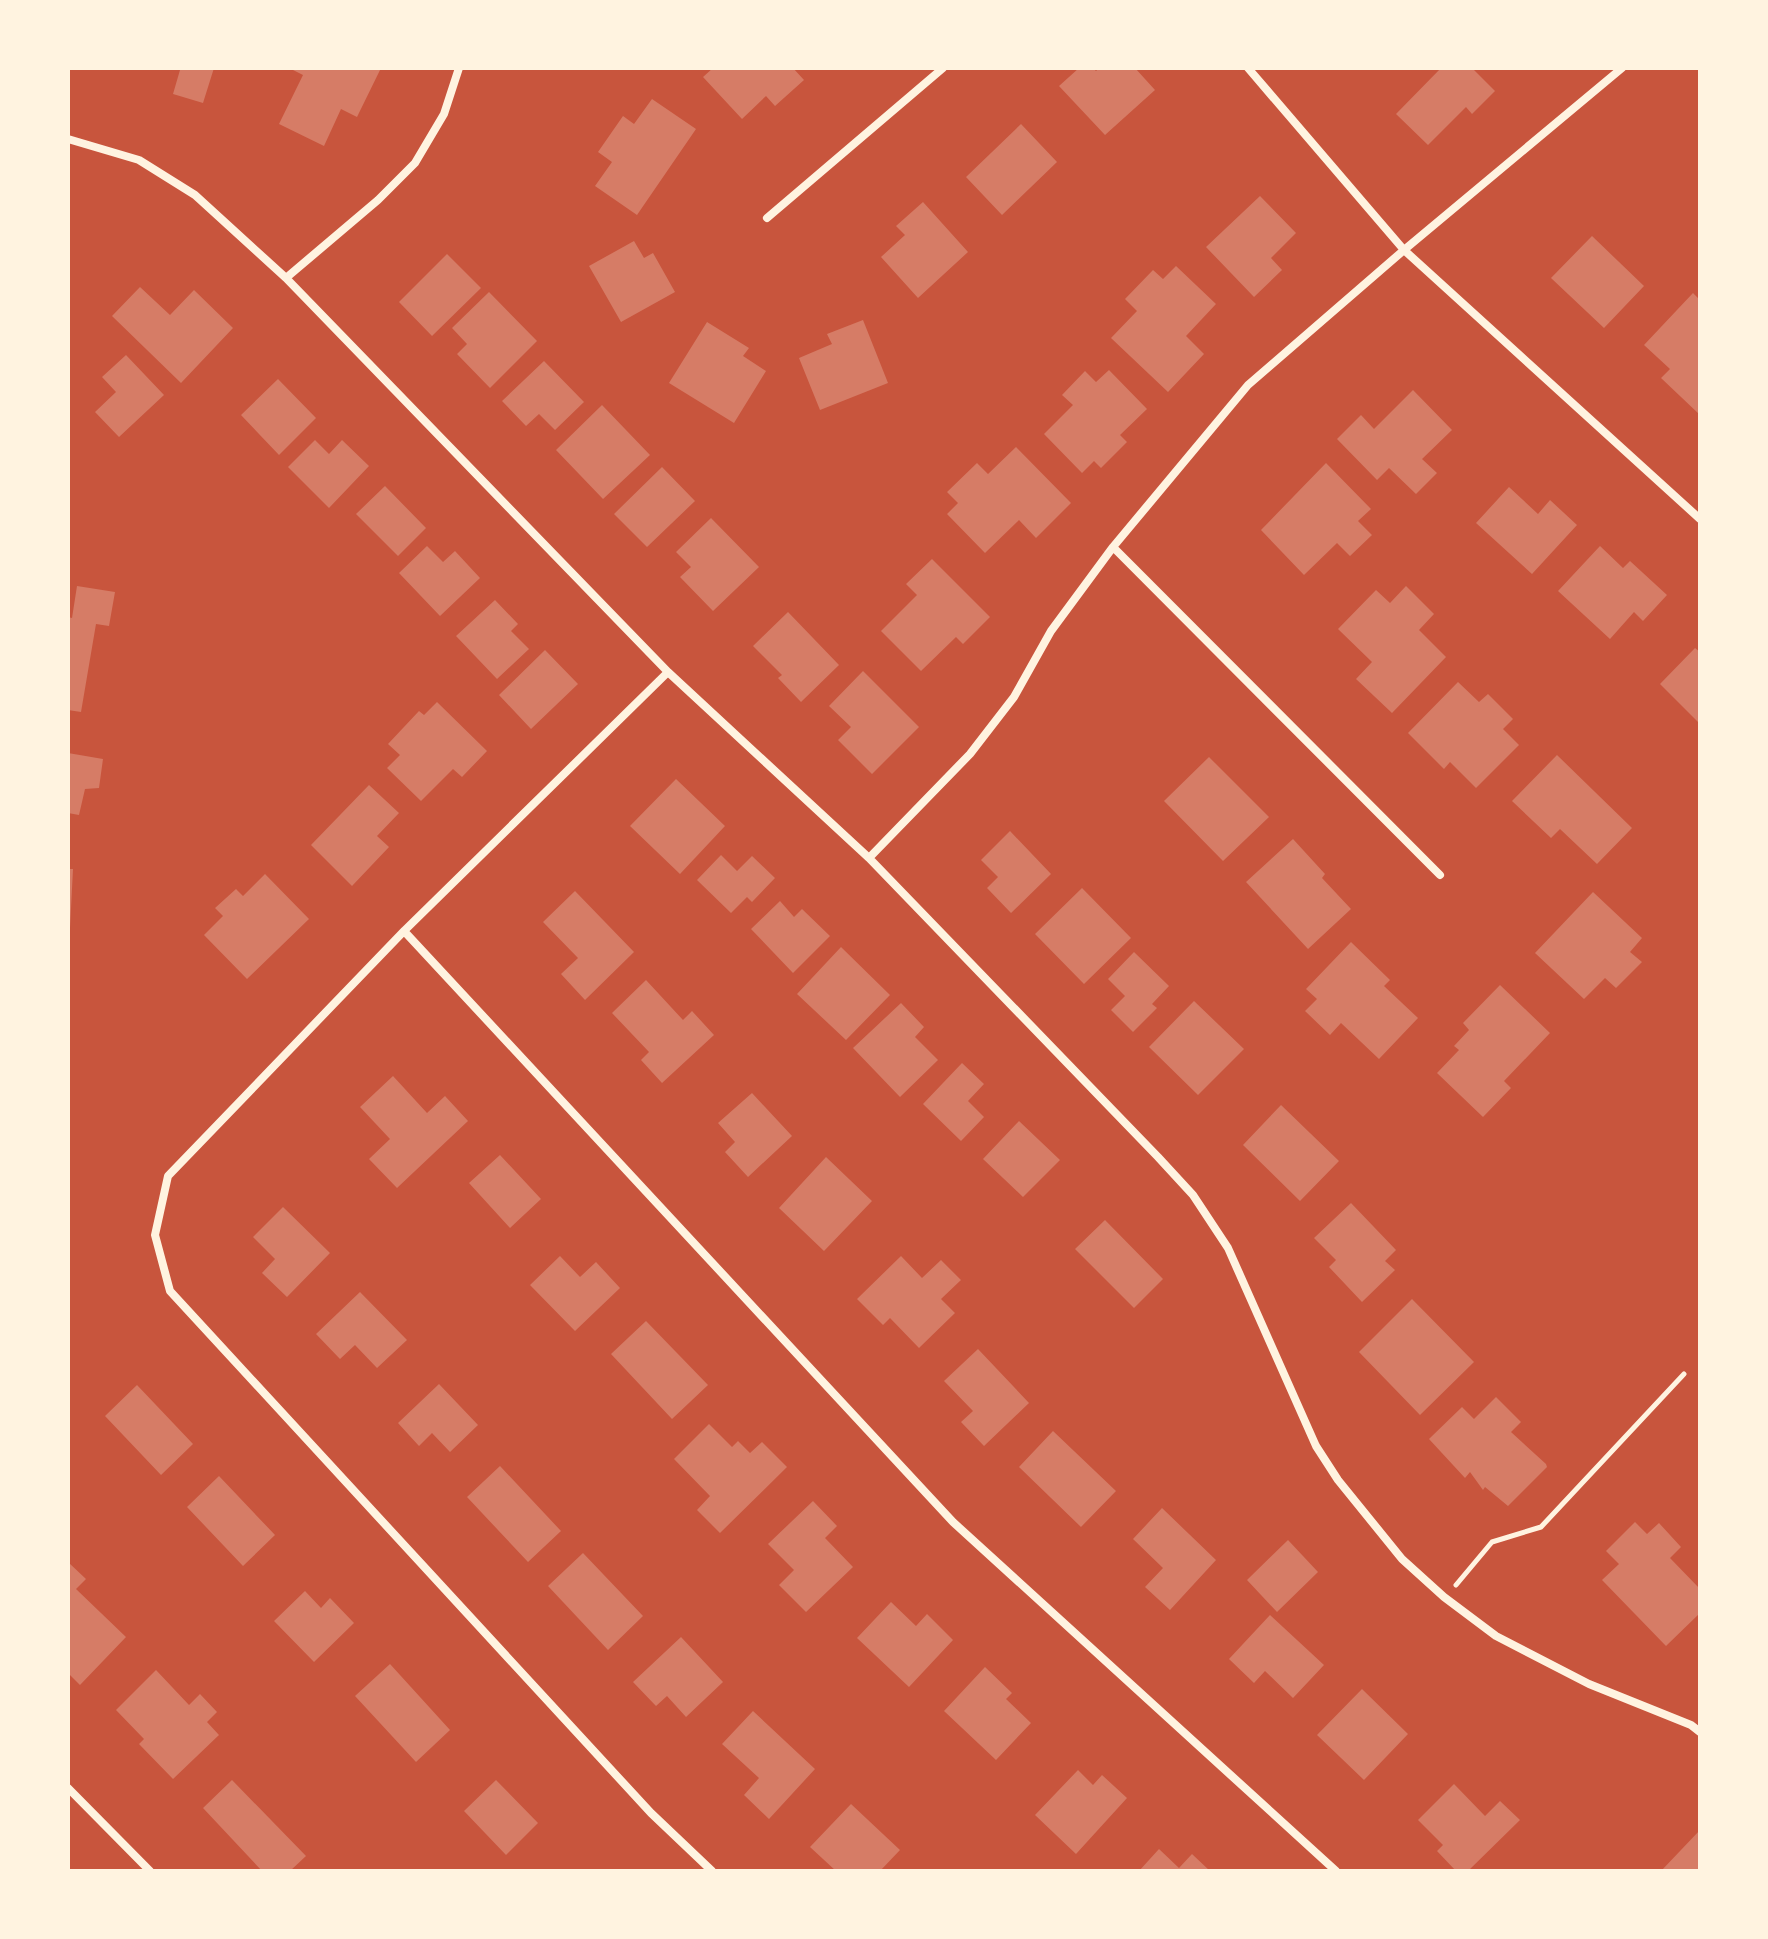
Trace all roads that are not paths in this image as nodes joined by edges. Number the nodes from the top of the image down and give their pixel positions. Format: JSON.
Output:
{"nodes":[{"id":1,"x":459,"y":68,"type":"edge"},
{"id":2,"x":943,"y":68,"type":"edge"},
{"id":3,"x":1248,"y":68,"type":"edge"},
{"id":4,"x":1622,"y":68,"type":"edge"},
{"id":5,"x":68,"y":139,"type":"edge"},
{"id":6,"x":767,"y":218,"type":"dead end"},
{"id":7,"x":1404,"y":250,"type":"junction"},
{"id":8,"x":286,"y":278,"type":"junction"},
{"id":9,"x":1700,"y":519,"type":"edge"},
{"id":10,"x":1113,"y":547,"type":"junction"},
{"id":11,"x":668,"y":672,"type":"junction"},
{"id":12,"x":869,"y":858,"type":"junction"},
{"id":13,"x":1440,"y":875,"type":"dead end"},
{"id":14,"x":404,"y":931,"type":"junction"},
{"id":15,"x":1700,"y":1732,"type":"edge"},
{"id":16,"x":68,"y":1788,"type":"edge"},
{"id":17,"x":150,"y":1871,"type":"edge"},
{"id":18,"x":712,"y":1871,"type":"edge"},
{"id":19,"x":1336,"y":1871,"type":"edge"}],
"edges":[{"from":1,"to":8,"type":"street"},
{"from":2,"to":6,"type":"street"},
{"from":3,"to":7,"type":"street"},
{"from":4,"to":7,"type":"street"},
{"from":5,"to":8,"type":"street"},
{"from":7,"to":9,"type":"street"},
{"from":7,"to":10,"type":"street"},
{"from":8,"to":11,"type":"street"},
{"from":10,"to":12,"type":"street"},
{"from":10,"to":13,"type":"street"},
{"from":11,"to":12,"type":"street"},
{"from":11,"to":14,"type":"street"},
{"from":12,"to":15,"type":"street"},
{"from":14,"to":18,"type":"street"},
{"from":14,"to":19,"type":"street"},
{"from":16,"to":17,"type":"street"}]}
